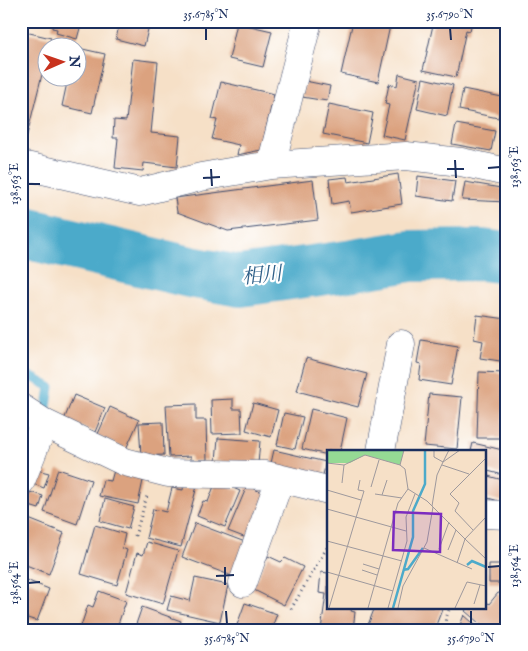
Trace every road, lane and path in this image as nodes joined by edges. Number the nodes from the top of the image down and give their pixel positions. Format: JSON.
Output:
{"nodes":[{"id":1,"x":308,"y":21,"type":"edge"},
{"id":2,"x":21,"y":165,"type":"edge"},
{"id":3,"x":271,"y":165,"type":"junction"},
{"id":4,"x":507,"y":172,"type":"edge"},
{"id":5,"x":401,"y":344,"type":"dead end"},
{"id":6,"x":21,"y":408,"type":"edge"},
{"id":7,"x":44,"y":423,"type":"junction"},
{"id":8,"x":381,"y":450,"type":"edge"},
{"id":9,"x":155,"y":469,"type":"junction"},
{"id":10,"x":280,"y":479,"type":"junction"},
{"id":11,"x":21,"y":481,"type":"edge"},
{"id":12,"x":327,"y":490,"type":"edge"},
{"id":13,"x":486,"y":514,"type":"edge"},
{"id":14,"x":507,"y":515,"type":"edge"},
{"id":15,"x":135,"y":536,"type":"dead end"},
{"id":16,"x":327,"y":548,"type":"edge"},
{"id":17,"x":244,"y":583,"type":"dead end"},
{"id":18,"x":450,"y":608,"type":"edge"},
{"id":19,"x":291,"y":609,"type":"dead end"},
{"id":20,"x":442,"y":630,"type":"edge"}],
"edges":[{"from":1,"to":3,"type":"street"},
{"from":2,"to":3,"type":"street"},
{"from":3,"to":4,"type":"street"},
{"from":5,"to":8,"type":"street"},
{"from":6,"to":7,"type":"street"},
{"from":7,"to":9,"type":"street"},
{"from":7,"to":11,"type":"street"},
{"from":9,"to":10,"type":"street"},
{"from":9,"to":15,"type":"path"},
{"from":10,"to":12,"type":"street"},
{"from":10,"to":17,"type":"street"},
{"from":13,"to":14,"type":"street"},
{"from":16,"to":19,"type":"path"},
{"from":18,"to":20,"type":"path"}]}
